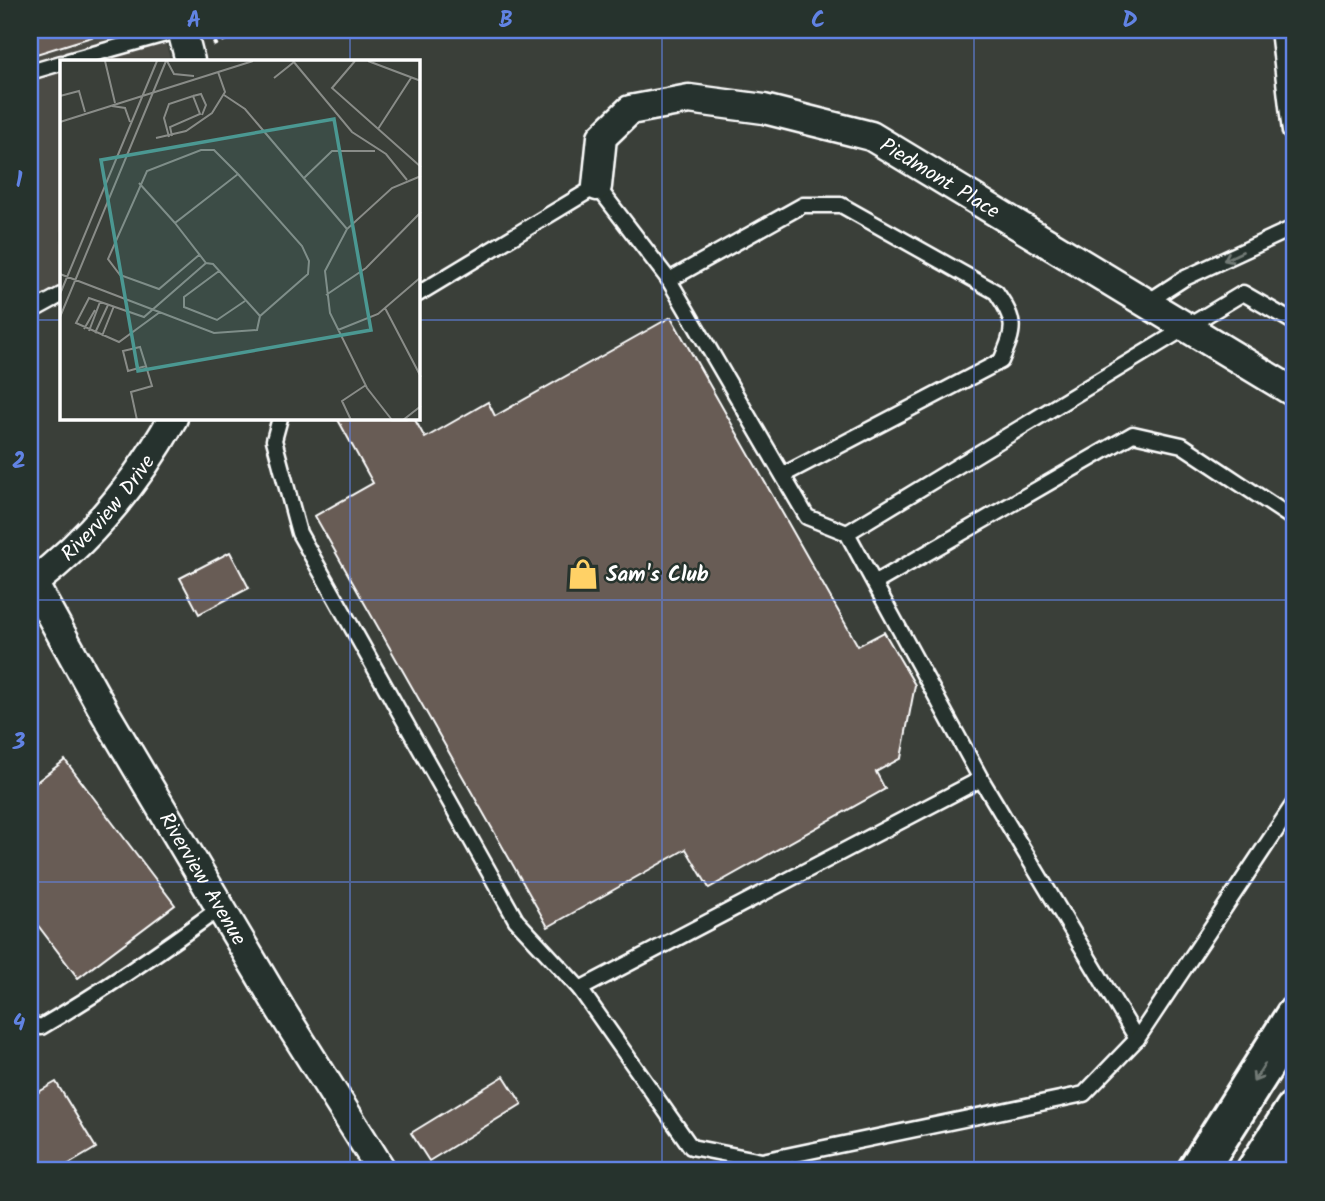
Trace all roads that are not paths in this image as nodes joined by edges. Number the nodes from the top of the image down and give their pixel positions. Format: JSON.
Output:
{"nodes":[{"id":1,"x":181,"y":30,"type":"edge"},
{"id":2,"x":1278,"y":30,"type":"edge"},
{"id":3,"x":72,"y":60,"type":"edge"},
{"id":4,"x":190,"y":60,"type":"edge"},
{"id":5,"x":60,"y":63,"type":"edge"},
{"id":6,"x":30,"y":72,"type":"edge"},
{"id":7,"x":1295,"y":131,"type":"edge"},
{"id":8,"x":597,"y":186,"type":"junction"},
{"id":9,"x":1295,"y":227,"type":"edge"},
{"id":10,"x":669,"y":280,"type":"junction"},
{"id":11,"x":420,"y":293,"type":"edge"},
{"id":12,"x":60,"y":296,"type":"edge"},
{"id":13,"x":1146,"y":303,"type":"junction"},
{"id":14,"x":30,"y":312,"type":"edge"},
{"id":15,"x":1295,"y":323,"type":"edge"},
{"id":16,"x":1187,"y":327,"type":"junction"},
{"id":17,"x":1295,"y":393,"type":"edge"},
{"id":18,"x":172,"y":420,"type":"edge"},
{"id":19,"x":279,"y":420,"type":"edge"},
{"id":20,"x":783,"y":475,"type":"junction"},
{"id":21,"x":1295,"y":520,"type":"edge"},
{"id":22,"x":847,"y":533,"type":"junction"},
{"id":23,"x":875,"y":583,"type":"junction"},
{"id":24,"x":31,"y":584,"type":"edge"},
{"id":25,"x":981,"y":779,"type":"junction"},
{"id":26,"x":1295,"y":802,"type":"edge"},
{"id":27,"x":221,"y":907,"type":"junction"},
{"id":28,"x":580,"y":989,"type":"junction"},
{"id":29,"x":1295,"y":1016,"type":"edge"},
{"id":30,"x":30,"y":1024,"type":"edge"},
{"id":31,"x":1137,"y":1039,"type":"junction"},
{"id":32,"x":1295,"y":1110,"type":"edge"},
{"id":33,"x":382,"y":1171,"type":"edge"},
{"id":34,"x":1197,"y":1171,"type":"edge"},
{"id":35,"x":1256,"y":1171,"type":"edge"}],
"edges":[{"from":1,"to":3,"type":"lane"},
{"from":1,"to":4,"type":"street"},
{"from":2,"to":7,"type":"lane"},
{"from":5,"to":6,"type":"lane"},
{"from":8,"to":10,"type":"lane"},
{"from":8,"to":11,"type":"lane"},
{"from":8,"to":13,"type":"street","name":"Piedmont Place"},
{"from":9,"to":13,"type":"lane","one_way":true},
{"from":10,"to":20,"type":"lane"},
{"from":10,"to":20,"type":"lane"},
{"from":12,"to":14,"type":"lane"},
{"from":13,"to":16,"type":"street","name":"Piedmont Place"},
{"from":15,"to":16,"type":"lane"},
{"from":16,"to":17,"type":"street","name":"Piedmont Place"},
{"from":16,"to":22,"type":"lane"},
{"from":18,"to":24,"type":"street","name":"Riverview Drive"},
{"from":19,"to":28,"type":"lane"},
{"from":20,"to":22,"type":"lane"},
{"from":21,"to":23,"type":"lane"},
{"from":22,"to":23,"type":"lane"},
{"from":23,"to":25,"type":"lane"},
{"from":24,"to":27,"type":"street","name":"Riverview Avenue"},
{"from":25,"to":28,"type":"lane"},
{"from":25,"to":31,"type":"lane"},
{"from":26,"to":31,"type":"lane"},
{"from":27,"to":30,"type":"lane"},
{"from":27,"to":33,"type":"street","name":"Riverview Avenue"},
{"from":28,"to":31,"type":"lane"},
{"from":29,"to":34,"type":"main road","one_way":true},
{"from":32,"to":35,"type":"main road"}]}
